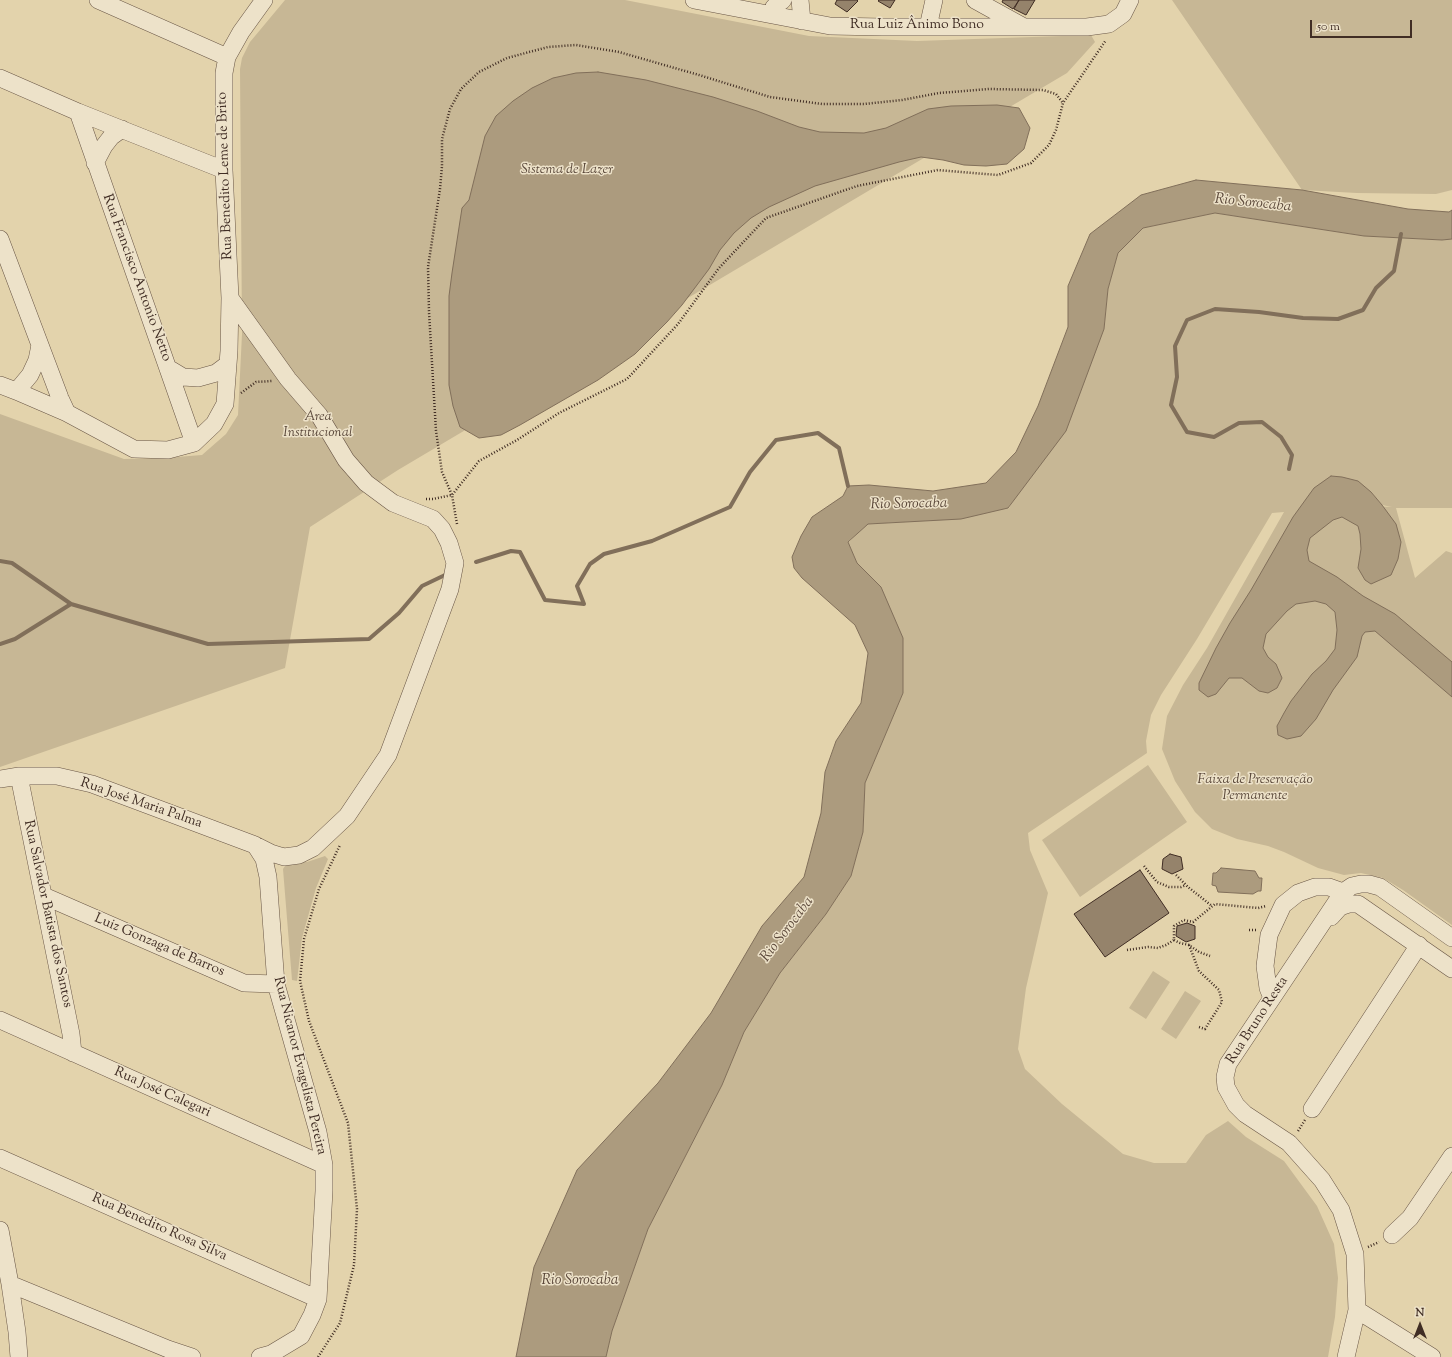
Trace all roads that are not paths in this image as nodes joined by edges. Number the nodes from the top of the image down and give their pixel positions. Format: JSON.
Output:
{"nodes":[{"id":1,"x":98,"y":0,"type":"edge"},
{"id":2,"x":264,"y":0,"type":"edge"},
{"id":3,"x":694,"y":0,"type":"edge"},
{"id":4,"x":800,"y":0,"type":"edge"},
{"id":5,"x":934,"y":0,"type":"edge"},
{"id":6,"x":973,"y":0,"type":"edge"},
{"id":7,"x":1130,"y":0,"type":"edge"},
{"id":8,"x":731,"y":4,"type":"edge"},
{"id":9,"x":775,"y":6,"type":"edge"},
{"id":10,"x":802,"y":21,"type":"junction"},
{"id":11,"x":1024,"y":26,"type":"junction"},
{"id":12,"x":928,"y":27,"type":"junction"},
{"id":13,"x":983,"y":27,"type":"junction"},
{"id":14,"x":227,"y":57,"type":"junction"},
{"id":15,"x":0,"y":78,"type":"edge"},
{"id":16,"x":78,"y":112,"type":"junction"},
{"id":17,"x":122,"y":129,"type":"junction"},
{"id":18,"x":96,"y":163,"type":"junction"},
{"id":19,"x":224,"y":170,"type":"junction"},
{"id":20,"x":0,"y":239,"type":"edge"},
{"id":21,"x":230,"y":298,"type":"junction"},
{"id":22,"x":40,"y":345,"type":"junction"},
{"id":23,"x":228,"y":364,"type":"junction"},
{"id":24,"x":168,"y":368,"type":"junction"},
{"id":25,"x":0,"y":385,"type":"edge"},
{"id":26,"x":16,"y":391,"type":"junction"},
{"id":27,"x":67,"y":413,"type":"junction"},
{"id":28,"x":194,"y":443,"type":"junction"},
{"id":29,"x":19,"y":776,"type":"junction"},
{"id":30,"x":0,"y":779,"type":"edge"},
{"id":31,"x":255,"y":845,"type":"junction"},
{"id":32,"x":1343,"y":892,"type":"junction"},
{"id":33,"x":44,"y":896,"type":"junction"},
{"id":34,"x":1318,"y":930,"type":"junction"},
{"id":35,"x":1452,"y":938,"type":"edge"},
{"id":36,"x":1419,"y":945,"type":"junction"},
{"id":37,"x":1452,"y":969,"type":"edge"},
{"id":38,"x":276,"y":984,"type":"junction"},
{"id":39,"x":1272,"y":998,"type":"junction"},
{"id":40,"x":0,"y":1020,"type":"edge"},
{"id":41,"x":72,"y":1052,"type":"junction"},
{"id":42,"x":1312,"y":1109,"type":"road end"},
{"id":43,"x":1452,"y":1156,"type":"edge"},
{"id":44,"x":0,"y":1158,"type":"edge"},
{"id":45,"x":324,"y":1165,"type":"junction"},
{"id":46,"x":0,"y":1230,"type":"edge"},
{"id":47,"x":1392,"y":1236,"type":"road end"},
{"id":48,"x":10,"y":1284,"type":"junction"},
{"id":49,"x":318,"y":1299,"type":"junction"},
{"id":50,"x":1357,"y":1310,"type":"junction"},
{"id":51,"x":19,"y":1357,"type":"edge"},
{"id":52,"x":192,"y":1357,"type":"edge"},
{"id":53,"x":260,"y":1357,"type":"edge"},
{"id":54,"x":1346,"y":1357,"type":"edge"},
{"id":55,"x":1432,"y":1357,"type":"edge"}],
"edges":[{"from":1,"to":14,"type":"street"},
{"from":2,"to":14,"type":"street","name":"Rua Benedito Leme de Brito"},
{"from":3,"to":8,"type":"street","name":"Rua Luiz Ânimo Bono"},
{"from":4,"to":10,"type":"street"},
{"from":5,"to":12,"type":"street"},
{"from":6,"to":11,"type":"street"},
{"from":6,"to":13,"type":"street"},
{"from":7,"to":11,"type":"street","name":"Rua Luiz Ânimo Bono"},
{"from":8,"to":9,"type":"street","name":"Rua Luiz Ânimo Bono"},
{"from":9,"to":10,"type":"street","name":"Rua Luiz Ânimo Bono"},
{"from":10,"to":12,"type":"street","name":"Rua Luiz Ânimo Bono"},
{"from":11,"to":13,"type":"street","name":"Rua Luiz Ânimo Bono"},
{"from":12,"to":13,"type":"street","name":"Rua Luiz Ânimo Bono"},
{"from":14,"to":19,"type":"street","name":"Rua Benedito Leme de Brito"},
{"from":15,"to":16,"type":"street"},
{"from":16,"to":17,"type":"street"},
{"from":16,"to":18,"type":"street","name":"Rua Francisco Antonio Netto"},
{"from":17,"to":18,"type":"street"},
{"from":17,"to":19,"type":"street"},
{"from":18,"to":24,"type":"street","name":"Rua Francisco Antonio Netto"},
{"from":19,"to":21,"type":"street","name":"Rua Benedito Leme de Brito"},
{"from":20,"to":22,"type":"street"},
{"from":21,"to":23,"type":"street","name":"Rua Benedito Leme de Brito"},
{"from":21,"to":31,"type":"street","name":"Rua José Maria Palma"},
{"from":22,"to":26,"type":"street"},
{"from":22,"to":27,"type":"street"},
{"from":23,"to":24,"type":"street"},
{"from":23,"to":28,"type":"street","name":"Rua Benedito Leme de Brito"},
{"from":24,"to":28,"type":"street","name":"Rua Francisco Antonio Netto"},
{"from":25,"to":26,"type":"street"},
{"from":26,"to":27,"type":"street"},
{"from":27,"to":28,"type":"street"},
{"from":29,"to":30,"type":"street","name":"Rua José Maria Palma"},
{"from":29,"to":31,"type":"street","name":"Rua José Maria Palma"},
{"from":29,"to":33,"type":"street","name":"Rua Salvador Batista dos Santos"},
{"from":31,"to":38,"type":"street","name":"Rua Nicanor Evagelista Pereira"},
{"from":32,"to":34,"type":"street"},
{"from":32,"to":35,"type":"street"},
{"from":32,"to":39,"type":"street"},
{"from":33,"to":38,"type":"street","name":"Luiz Gonzaga de Barros"},
{"from":33,"to":41,"type":"street","name":"Rua Salvador Batista dos Santos"},
{"from":34,"to":36,"type":"street"},
{"from":34,"to":39,"type":"street","name":"Rua Bruno Resta"},
{"from":36,"to":37,"type":"street"},
{"from":36,"to":42,"type":"street"},
{"from":38,"to":45,"type":"street","name":"Rua Nicanor Evagelista Pereira"},
{"from":39,"to":50,"type":"street","name":"Rua Bruno Resta"},
{"from":40,"to":41,"type":"street","name":"Rua José Calegari"},
{"from":41,"to":45,"type":"street","name":"Rua José Calegari"},
{"from":43,"to":47,"type":"street"},
{"from":44,"to":49,"type":"street","name":"Rua Benedito Rosa Silva"},
{"from":45,"to":49,"type":"street","name":"Rua Nicanor Evagelista Pereira"},
{"from":46,"to":48,"type":"street"},
{"from":48,"to":51,"type":"street"},
{"from":48,"to":52,"type":"street"},
{"from":49,"to":53,"type":"street","name":"Rua Nicanor Evagelista Pereira"},
{"from":50,"to":54,"type":"street","name":"Rua Bruno Resta"},
{"from":50,"to":55,"type":"street"}]}
